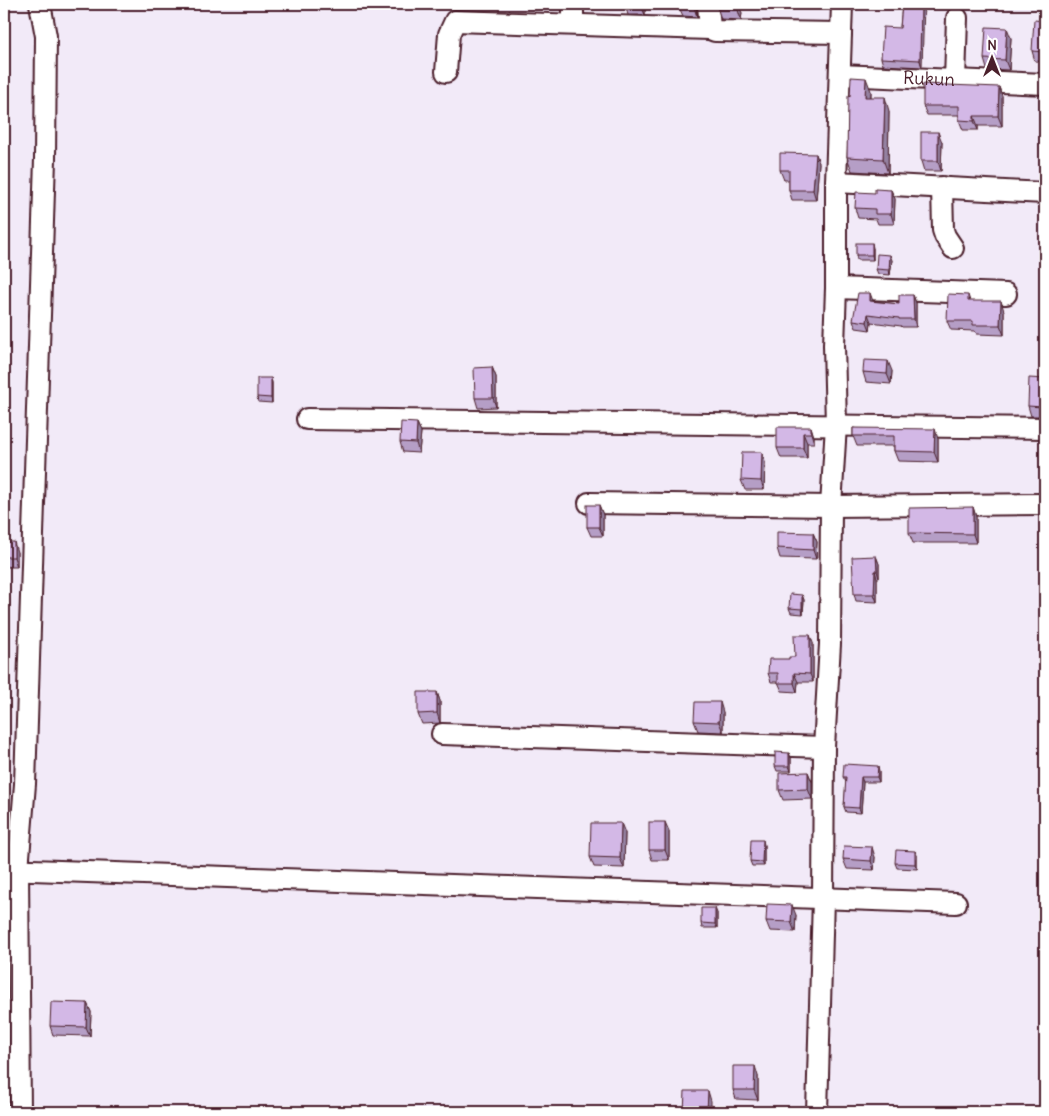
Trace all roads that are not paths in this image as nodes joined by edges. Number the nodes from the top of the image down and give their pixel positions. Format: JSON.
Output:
{"nodes":[{"id":1,"x":40,"y":4,"type":"edge"},
{"id":2,"x":573,"y":4,"type":"edge"},
{"id":3,"x":708,"y":4,"type":"edge"},
{"id":4,"x":842,"y":4,"type":"edge"},
{"id":5,"x":957,"y":18,"type":"dead end"},
{"id":6,"x":573,"y":24,"type":"junction"},
{"id":7,"x":710,"y":28,"type":"junction"},
{"id":8,"x":841,"y":33,"type":"junction"},
{"id":9,"x":446,"y":72,"type":"dead end"},
{"id":10,"x":840,"y":75,"type":"junction"},
{"id":11,"x":955,"y":80,"type":"junction"},
{"id":12,"x":1045,"y":84,"type":"edge"},
{"id":13,"x":836,"y":182,"type":"junction"},
{"id":14,"x":942,"y":188,"type":"junction"},
{"id":15,"x":1045,"y":193,"type":"edge"},
{"id":16,"x":953,"y":248,"type":"dead end"},
{"id":17,"x":836,"y":288,"type":"junction"},
{"id":18,"x":1006,"y":294,"type":"dead end"},
{"id":19,"x":307,"y":419,"type":"dead end"},
{"id":20,"x":836,"y":425,"type":"junction"},
{"id":21,"x":1045,"y":428,"type":"edge"},
{"id":22,"x":590,"y":503,"type":"edge"},
{"id":23,"x":1045,"y":504,"type":"edge"},
{"id":24,"x":831,"y":506,"type":"junction"},
{"id":25,"x":442,"y":734,"type":"dead end"},
{"id":26,"x":824,"y":747,"type":"junction"},
{"id":27,"x":11,"y":869,"type":"edge"},
{"id":28,"x":823,"y":898,"type":"junction"},
{"id":29,"x":956,"y":903,"type":"dead end"},
{"id":30,"x":20,"y":1112,"type":"edge"},
{"id":31,"x":817,"y":1112,"type":"edge"}],
"edges":[{"from":1,"to":27,"type":"street"},
{"from":2,"to":6,"type":"street"},
{"from":3,"to":7,"type":"street"},
{"from":4,"to":8,"type":"street"},
{"from":5,"to":11,"type":"street","name":"Rukun"},
{"from":6,"to":7,"type":"street"},
{"from":6,"to":9,"type":"street"},
{"from":7,"to":8,"type":"street"},
{"from":8,"to":10,"type":"street"},
{"from":10,"to":11,"type":"street","name":"Rukun"},
{"from":10,"to":13,"type":"street"},
{"from":11,"to":12,"type":"street"},
{"from":13,"to":14,"type":"street"},
{"from":13,"to":17,"type":"street"},
{"from":14,"to":15,"type":"street"},
{"from":14,"to":16,"type":"street"},
{"from":17,"to":18,"type":"street"},
{"from":17,"to":20,"type":"street"},
{"from":19,"to":20,"type":"street"},
{"from":20,"to":21,"type":"street"},
{"from":20,"to":24,"type":"street"},
{"from":22,"to":24,"type":"street"},
{"from":23,"to":24,"type":"street"},
{"from":24,"to":26,"type":"street"},
{"from":25,"to":26,"type":"street"},
{"from":26,"to":28,"type":"street"},
{"from":27,"to":28,"type":"street"},
{"from":27,"to":30,"type":"street"},
{"from":28,"to":29,"type":"street"},
{"from":28,"to":31,"type":"street"}]}
